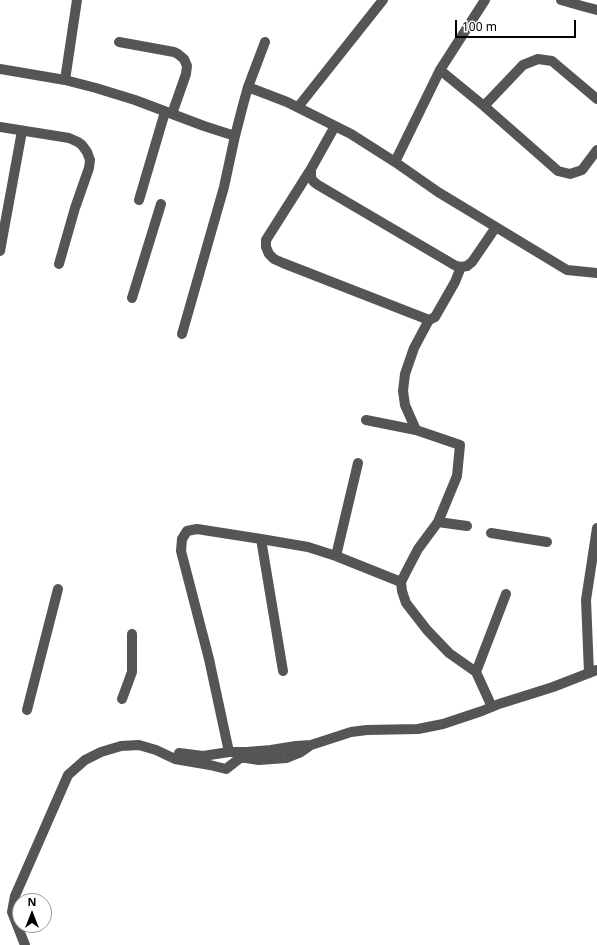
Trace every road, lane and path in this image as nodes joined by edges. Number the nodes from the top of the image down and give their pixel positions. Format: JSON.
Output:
{"nodes":[{"id":1,"x":77,"y":0,"type":"edge"},
{"id":2,"x":383,"y":0,"type":"edge"},
{"id":3,"x":485,"y":0,"type":"edge"},
{"id":4,"x":561,"y":0,"type":"edge"},
{"id":5,"x":583,"y":3,"type":"edge"},
{"id":6,"x":597,"y":10,"type":"edge"},
{"id":7,"x":119,"y":42,"type":"dead end"},
{"id":8,"x":265,"y":42,"type":"dead end"},
{"id":9,"x":0,"y":69,"type":"edge"},
{"id":10,"x":440,"y":70,"type":"junction"},
{"id":11,"x":65,"y":80,"type":"junction"},
{"id":12,"x":248,"y":87,"type":"junction"},
{"id":13,"x":597,"y":99,"type":"edge"},
{"id":14,"x":484,"y":106,"type":"junction"},
{"id":15,"x":298,"y":107,"type":"junction"},
{"id":16,"x":168,"y":113,"type":"junction"},
{"id":17,"x":335,"y":126,"type":"junction"},
{"id":18,"x":0,"y":127,"type":"edge"},
{"id":19,"x":22,"y":131,"type":"junction"},
{"id":20,"x":235,"y":136,"type":"junction"},
{"id":21,"x":597,"y":150,"type":"edge"},
{"id":22,"x":395,"y":162,"type":"junction"},
{"id":23,"x":311,"y":170,"type":"junction"},
{"id":24,"x":139,"y":200,"type":"dead end"},
{"id":25,"x":161,"y":204,"type":"dead end"},
{"id":26,"x":496,"y":227,"type":"junction"},
{"id":27,"x":0,"y":251,"type":"edge"},
{"id":28,"x":59,"y":264,"type":"dead end"},
{"id":29,"x":461,"y":267,"type":"junction"},
{"id":30,"x":597,"y":272,"type":"edge"},
{"id":31,"x":132,"y":298,"type":"dead end"},
{"id":32,"x":428,"y":320,"type":"junction"},
{"id":33,"x":182,"y":334,"type":"dead end"},
{"id":34,"x":366,"y":420,"type":"dead end"},
{"id":35,"x":416,"y":430,"type":"junction"},
{"id":36,"x":358,"y":463,"type":"dead end"},
{"id":37,"x":438,"y":522,"type":"junction"},
{"id":38,"x":467,"y":526,"type":"dead end"},
{"id":39,"x":597,"y":528,"type":"edge"},
{"id":40,"x":491,"y":533,"type":"dead end"},
{"id":41,"x":261,"y":538,"type":"junction"},
{"id":42,"x":547,"y":542,"type":"dead end"},
{"id":43,"x":595,"y":550,"type":"edge"},
{"id":44,"x":336,"y":556,"type":"junction"},
{"id":45,"x":401,"y":582,"type":"junction"},
{"id":46,"x":58,"y":589,"type":"dead end"},
{"id":47,"x":506,"y":594,"type":"dead end"},
{"id":48,"x":132,"y":634,"type":"dead end"},
{"id":49,"x":284,"y":671,"type":"dead end"},
{"id":50,"x":476,"y":672,"type":"junction"},
{"id":51,"x":593,"y":672,"type":"edge"},
{"id":52,"x":122,"y":699,"type":"dead end"},
{"id":53,"x":492,"y":707,"type":"junction"},
{"id":54,"x":27,"y":710,"type":"dead end"},
{"id":55,"x":229,"y":752,"type":"junction"},
{"id":56,"x":179,"y":753,"type":"dead end"},
{"id":57,"x":247,"y":755,"type":"junction"},
{"id":58,"x":25,"y":945,"type":"edge"}],
"edges":[{"from":1,"to":11,"type":"street"},
{"from":2,"to":15,"type":"street"},
{"from":3,"to":10,"type":"street"},
{"from":4,"to":5,"type":"street"},
{"from":5,"to":6,"type":"street"},
{"from":7,"to":16,"type":"street"},
{"from":8,"to":12,"type":"street"},
{"from":9,"to":11,"type":"street"},
{"from":10,"to":14,"type":"street"},
{"from":10,"to":22,"type":"street"},
{"from":11,"to":16,"type":"street"},
{"from":12,"to":15,"type":"street"},
{"from":12,"to":20,"type":"street"},
{"from":13,"to":14,"type":"street"},
{"from":14,"to":21,"type":"street"},
{"from":15,"to":17,"type":"street"},
{"from":16,"to":20,"type":"street"},
{"from":16,"to":24,"type":"street"},
{"from":17,"to":22,"type":"street"},
{"from":17,"to":23,"type":"street"},
{"from":18,"to":19,"type":"street"},
{"from":19,"to":27,"type":"street"},
{"from":19,"to":28,"type":"street"},
{"from":20,"to":33,"type":"street"},
{"from":22,"to":26,"type":"street"},
{"from":23,"to":29,"type":"street"},
{"from":23,"to":32,"type":"street"},
{"from":25,"to":31,"type":"street"},
{"from":26,"to":29,"type":"street"},
{"from":26,"to":30,"type":"street"},
{"from":29,"to":32,"type":"street"},
{"from":32,"to":35,"type":"street"},
{"from":34,"to":35,"type":"street"},
{"from":35,"to":37,"type":"street"},
{"from":36,"to":44,"type":"street"},
{"from":37,"to":38,"type":"street"},
{"from":37,"to":45,"type":"street"},
{"from":39,"to":43,"type":"street"},
{"from":40,"to":42,"type":"street"},
{"from":41,"to":44,"type":"street"},
{"from":41,"to":49,"type":"street"},
{"from":41,"to":55,"type":"street"},
{"from":43,"to":51,"type":"street"},
{"from":44,"to":45,"type":"street"},
{"from":45,"to":50,"type":"street"},
{"from":46,"to":54,"type":"street"},
{"from":47,"to":50,"type":"street"},
{"from":48,"to":52,"type":"street"},
{"from":50,"to":53,"type":"street"},
{"from":51,"to":53,"type":"street"},
{"from":53,"to":57,"type":"street"},
{"from":55,"to":56,"type":"street"},
{"from":55,"to":57,"type":"street"},
{"from":57,"to":58,"type":"street"}]}
